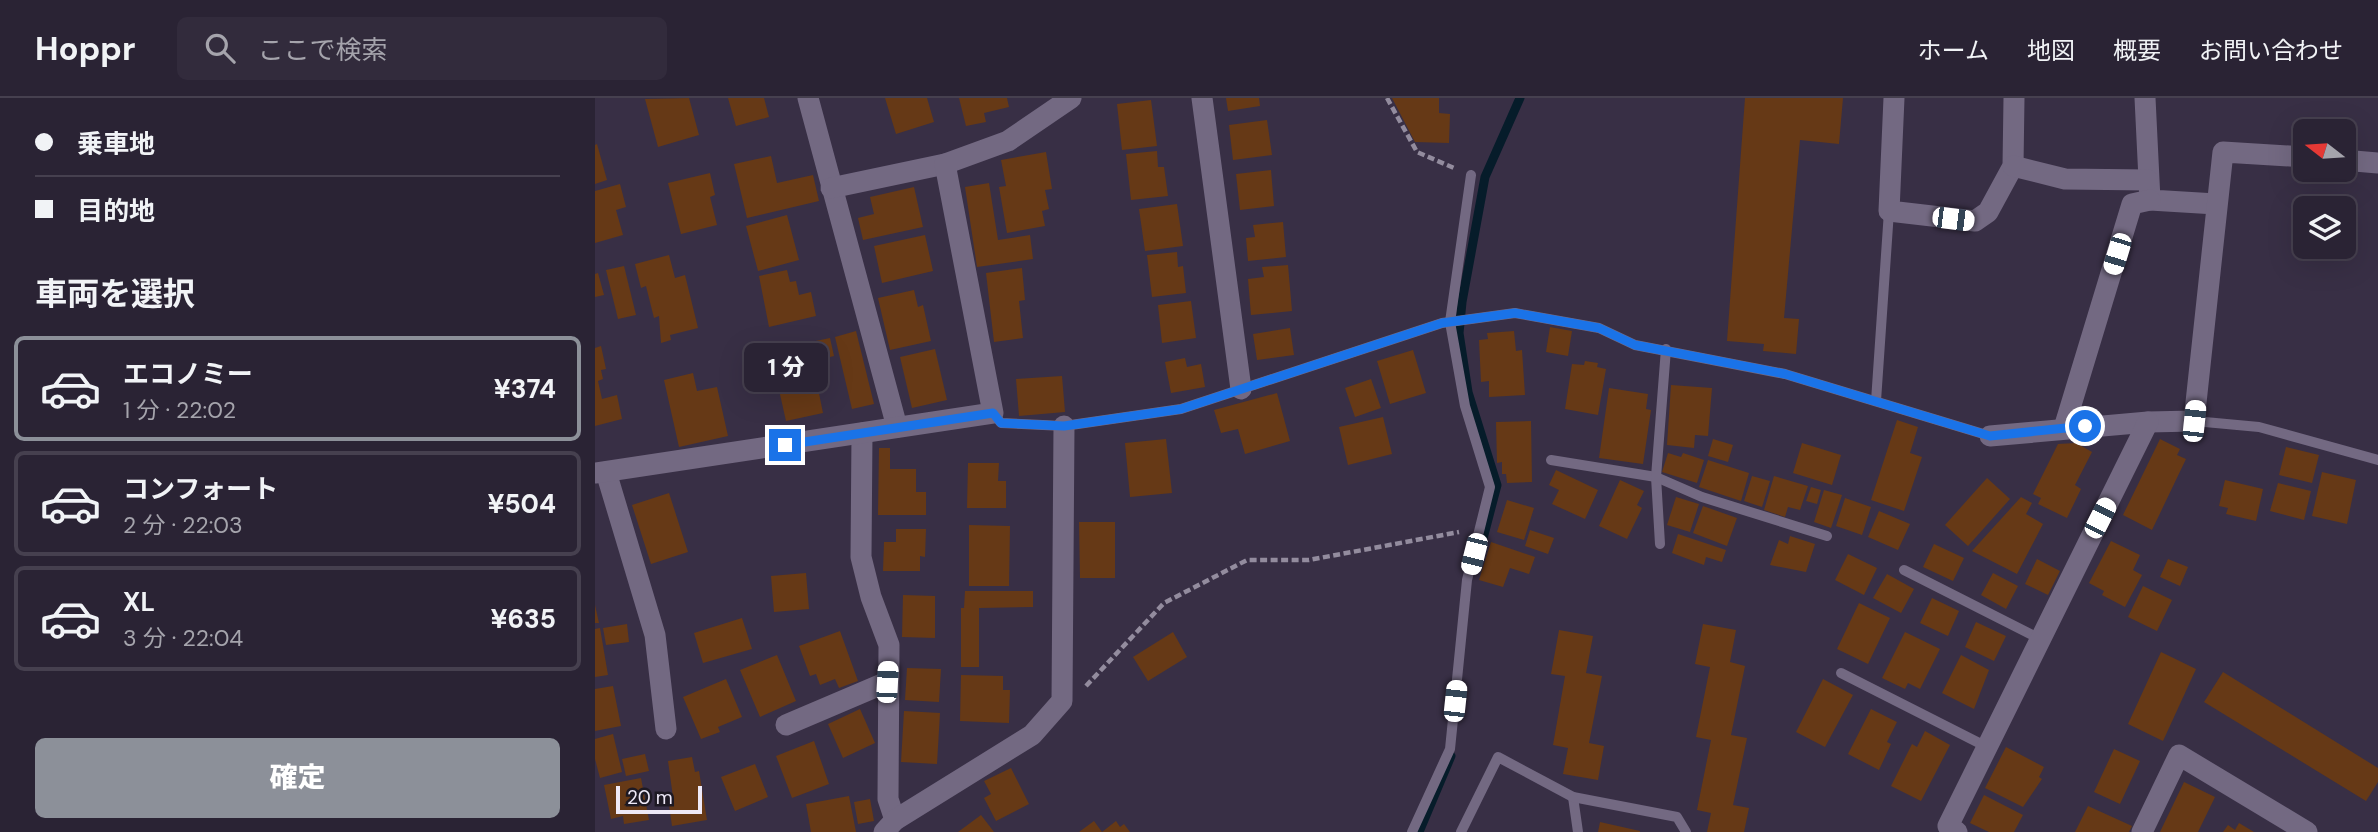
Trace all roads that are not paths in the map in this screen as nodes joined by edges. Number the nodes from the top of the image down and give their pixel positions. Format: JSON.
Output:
{"nodes":[{"id":1,"x":808,"y":98,"type":"edge"},
{"id":2,"x":1071,"y":98,"type":"edge"},
{"id":3,"x":1202,"y":98,"type":"edge"},
{"id":4,"x":1894,"y":98,"type":"edge"},
{"id":5,"x":2014,"y":98,"type":"edge"},
{"id":6,"x":2145,"y":98,"type":"edge"},
{"id":7,"x":2293,"y":157,"type":"edge"},
{"id":8,"x":2356,"y":161,"type":"edge"},
{"id":9,"x":2378,"y":163,"type":"edge"},
{"id":10,"x":945,"y":164,"type":"junction"},
{"id":11,"x":2013,"y":166,"type":"junction"},
{"id":12,"x":1471,"y":175,"type":"road end"},
{"id":13,"x":831,"y":188,"type":"junction"},
{"id":14,"x":2149,"y":190,"type":"junction"},
{"id":15,"x":2216,"y":204,"type":"junction"},
{"id":16,"x":1889,"y":211,"type":"junction"},
{"id":17,"x":1450,"y":322,"type":"junction"},
{"id":18,"x":1666,"y":349,"type":"junction"},
{"id":19,"x":1241,"y":389,"type":"junction"},
{"id":20,"x":1876,"y":401,"type":"junction"},
{"id":21,"x":993,"y":413,"type":"junction"},
{"id":22,"x":2194,"y":421,"type":"junction"},
{"id":23,"x":2148,"y":422,"type":"junction"},
{"id":24,"x":1064,"y":426,"type":"junction"},
{"id":25,"x":897,"y":427,"type":"junction"},
{"id":26,"x":2064,"y":428,"type":"junction"},
{"id":27,"x":862,"y":433,"type":"junction"},
{"id":28,"x":1990,"y":436,"type":"joint"},
{"id":29,"x":1551,"y":460,"type":"dead end"},
{"id":30,"x":2378,"y":460,"type":"edge"},
{"id":31,"x":601,"y":473,"type":"edge"},
{"id":32,"x":1656,"y":477,"type":"junction"},
{"id":33,"x":1826,"y":537,"type":"dead end"},
{"id":34,"x":1660,"y":544,"type":"dead end"},
{"id":35,"x":1904,"y":570,"type":"dead end"},
{"id":36,"x":2040,"y":639,"type":"junction"},
{"id":37,"x":1842,"y":673,"type":"dead end"},
{"id":38,"x":887,"y":682,"type":"junction"},
{"id":39,"x":786,"y":725,"type":"dead end"},
{"id":40,"x":666,"y":729,"type":"dead end"},
{"id":41,"x":1987,"y":747,"type":"junction"},
{"id":42,"x":1573,"y":797,"type":"junction"},
{"id":43,"x":889,"y":826,"type":"edge"},
{"id":44,"x":1948,"y":830,"type":"edge"},
{"id":45,"x":1412,"y":832,"type":"edge"},
{"id":46,"x":1461,"y":832,"type":"edge"},
{"id":47,"x":1578,"y":832,"type":"edge"},
{"id":48,"x":1686,"y":832,"type":"edge"},
{"id":49,"x":2142,"y":832,"type":"edge"},
{"id":50,"x":2307,"y":832,"type":"edge"}],
"edges":[{"from":1,"to":13,"type":"street"},
{"from":2,"to":10,"type":"street"},
{"from":3,"to":19,"type":"street"},
{"from":4,"to":16,"type":"street"},
{"from":5,"to":11,"type":"street"},
{"from":6,"to":14,"type":"street"},
{"from":7,"to":15,"type":"street"},
{"from":8,"to":9,"type":"street"},
{"from":10,"to":13,"type":"street"},
{"from":10,"to":21,"type":"street"},
{"from":11,"to":14,"type":"street"},
{"from":11,"to":16,"type":"street"},
{"from":12,"to":17,"type":"lane"},
{"from":13,"to":25,"type":"street"},
{"from":14,"to":15,"type":"street"},
{"from":14,"to":26,"type":"street"},
{"from":15,"to":22,"type":"street"},
{"from":16,"to":20,"type":"lane"},
{"from":17,"to":18,"type":"lane"},
{"from":17,"to":19,"type":"lane"},
{"from":17,"to":45,"type":"lane"},
{"from":18,"to":20,"type":"lane"},
{"from":18,"to":32,"type":"lane"},
{"from":19,"to":24,"type":"lane"},
{"from":20,"to":28,"type":"lane"},
{"from":21,"to":24,"type":"lane"},
{"from":21,"to":25,"type":"street"},
{"from":22,"to":23,"type":"street"},
{"from":22,"to":30,"type":"lane"},
{"from":23,"to":26,"type":"street"},
{"from":23,"to":36,"type":"street"},
{"from":24,"to":43,"type":"street"},
{"from":25,"to":27,"type":"street"},
{"from":26,"to":28,"type":"street"},
{"from":27,"to":31,"type":"street"},
{"from":27,"to":38,"type":"street"},
{"from":29,"to":32,"type":"lane"},
{"from":31,"to":40,"type":"street"},
{"from":32,"to":33,"type":"lane"},
{"from":32,"to":34,"type":"lane"},
{"from":35,"to":36,"type":"lane"},
{"from":36,"to":41,"type":"street"},
{"from":37,"to":41,"type":"lane"},
{"from":38,"to":39,"type":"street"},
{"from":38,"to":43,"type":"street"},
{"from":41,"to":44,"type":"street"},
{"from":42,"to":46,"type":"lane"},
{"from":42,"to":47,"type":"lane"},
{"from":42,"to":48,"type":"lane"},
{"from":49,"to":50,"type":"street"}]}
